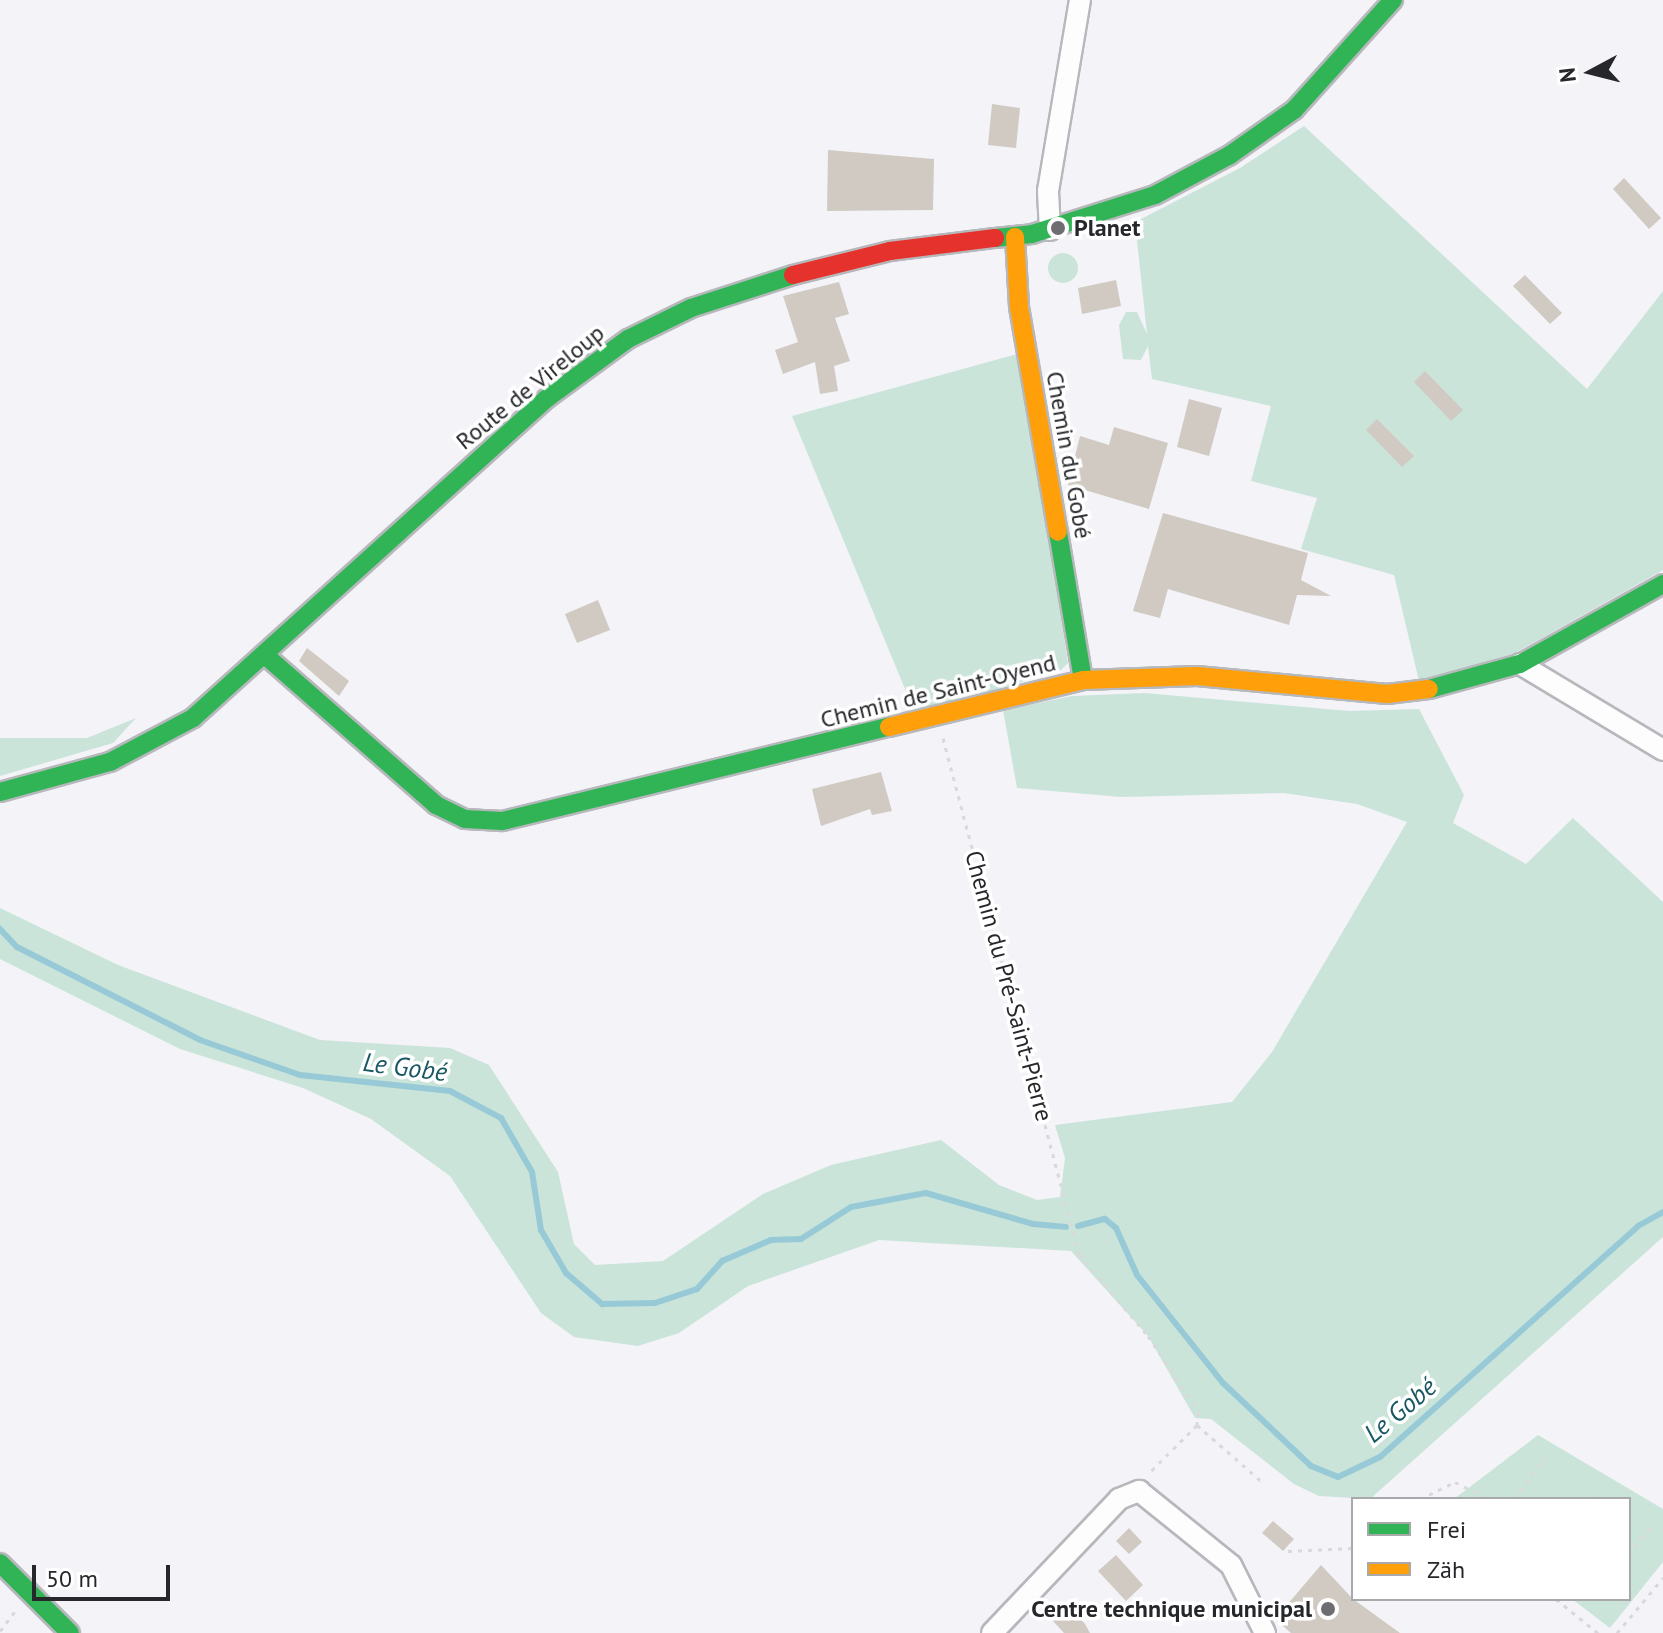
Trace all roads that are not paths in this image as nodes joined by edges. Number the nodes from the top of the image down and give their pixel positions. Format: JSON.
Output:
{"nodes":[{"id":1,"x":1080,"y":0,"type":"edge"},
{"id":2,"x":1393,"y":0,"type":"edge"},
{"id":3,"x":1050,"y":230,"type":"junction"},
{"id":4,"x":1015,"y":237,"type":"junction"},
{"id":5,"x":1663,"y":584,"type":"edge"},
{"id":6,"x":266,"y":656,"type":"junction"},
{"id":7,"x":1520,"y":664,"type":"junction"},
{"id":8,"x":1083,"y":680,"type":"junction"},
{"id":9,"x":1663,"y":750,"type":"edge"},
{"id":10,"x":0,"y":792,"type":"edge"},
{"id":11,"x":0,"y":1563,"type":"edge"},
{"id":12,"x":70,"y":1633,"type":"edge"},
{"id":13,"x":992,"y":1633,"type":"edge"},
{"id":14,"x":1265,"y":1633,"type":"edge"}],
"edges":[{"from":1,"to":3,"type":"street"},
{"from":2,"to":3,"type":"street","name":"Route de Vireloup"},
{"from":3,"to":4,"type":"street","name":"Route de Vireloup"},
{"from":4,"to":6,"type":"street","name":"Route de Vireloup"},
{"from":4,"to":8,"type":"street","name":"Chemin du Gobé"},
{"from":5,"to":7,"type":"street","name":"Chemin de Saint-Oyend"},
{"from":6,"to":8,"type":"street","name":"Chemin de Saint-Oyend"},
{"from":6,"to":10,"type":"street","name":"Route de Vireloup"},
{"from":7,"to":8,"type":"street","name":"Chemin de Saint-Oyend"},
{"from":7,"to":9,"type":"street"},
{"from":11,"to":12,"type":"street"},
{"from":13,"to":14,"type":"street"}]}
